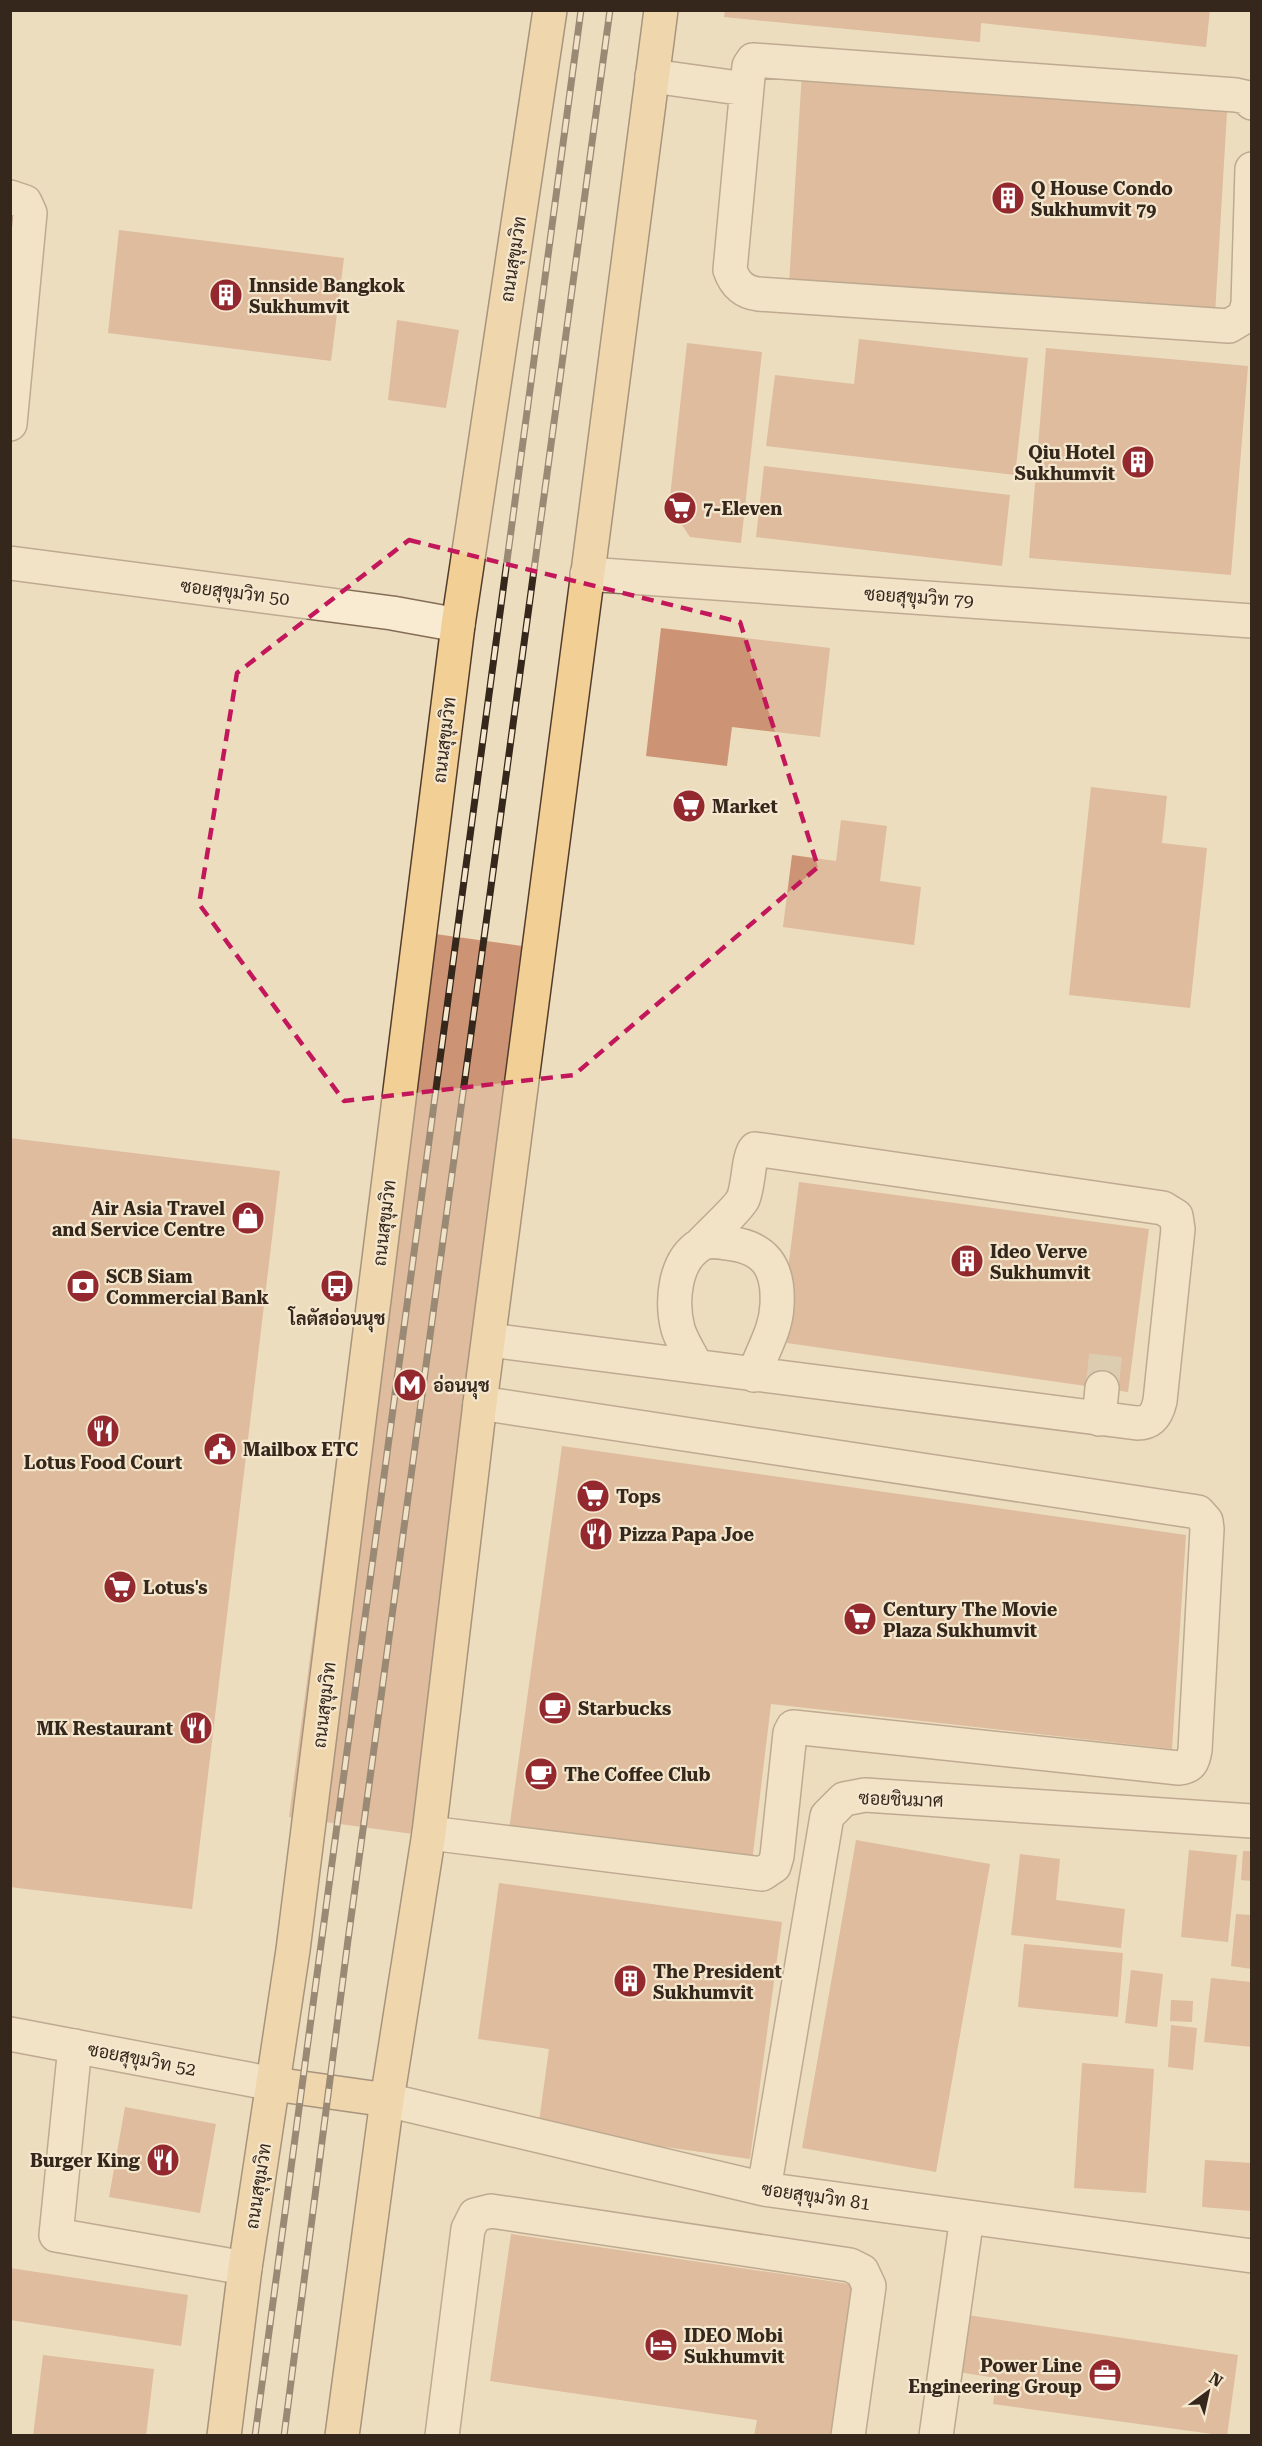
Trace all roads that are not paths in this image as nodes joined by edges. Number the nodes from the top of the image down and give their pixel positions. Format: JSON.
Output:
{"nodes":[{"id":1,"x":550,"y":10,"type":"edge"},
{"id":2,"x":661,"y":10,"type":"edge"},
{"id":3,"x":652,"y":76,"type":"junction"},
{"id":4,"x":746,"y":89,"type":"junction"},
{"id":5,"x":1251,"y":104,"type":"edge"},
{"id":6,"x":1251,"y":169,"type":"edge"},
{"id":7,"x":10,"y":197,"type":"edge"},
{"id":8,"x":10,"y":424,"type":"edge"},
{"id":9,"x":10,"y":563,"type":"edge"},
{"id":10,"x":587,"y":574,"type":"junction"},
{"id":11,"x":1251,"y":621,"type":"edge"},
{"id":12,"x":458,"y":625,"type":"junction"},
{"id":13,"x":701,"y":1244,"type":"junction"},
{"id":14,"x":490,"y":1340,"type":"junction"},
{"id":15,"x":696,"y":1366,"type":"junction"},
{"id":16,"x":754,"y":1375,"type":"junction"},
{"id":17,"x":480,"y":1403,"type":"junction"},
{"id":18,"x":1190,"y":1765,"type":"junction"},
{"id":19,"x":1187,"y":1816,"type":"junction"},
{"id":20,"x":1251,"y":1821,"type":"edge"},
{"id":21,"x":429,"y":1833,"type":"junction"},
{"id":22,"x":10,"y":2034,"type":"edge"},
{"id":23,"x":75,"y":2046,"type":"junction"},
{"id":24,"x":274,"y":2084,"type":"junction"},
{"id":25,"x":387,"y":2100,"type":"junction"},
{"id":26,"x":764,"y":2189,"type":"junction"},
{"id":27,"x":967,"y":2217,"type":"junction"},
{"id":28,"x":1251,"y":2256,"type":"edge"},
{"id":29,"x":245,"y":2268,"type":"junction"},
{"id":30,"x":224,"y":2436,"type":"edge"},
{"id":31,"x":342,"y":2436,"type":"edge"},
{"id":32,"x":442,"y":2436,"type":"edge"},
{"id":33,"x":848,"y":2436,"type":"edge"},
{"id":34,"x":936,"y":2436,"type":"edge"}],
"edges":[{"from":1,"to":12,"type":"main road","name":"ถนนสุขุมวิท"},
{"from":2,"to":3,"type":"main road"},
{"from":3,"to":4,"type":"street"},
{"from":3,"to":10,"type":"main road"},
{"from":4,"to":5,"type":"street"},
{"from":4,"to":6,"type":"street"},
{"from":7,"to":8,"type":"street"},
{"from":9,"to":12,"type":"street","name":"ซอยสุขุมวิท 50"},
{"from":10,"to":11,"type":"street","name":"ซอยสุขุมวิท 79"},
{"from":10,"to":14,"type":"main road"},
{"from":12,"to":24,"type":"main road","name":"ถนนสุขุมวิท"},
{"from":13,"to":15,"type":"street"},
{"from":13,"to":16,"type":"street"},
{"from":13,"to":16,"type":"street"},
{"from":14,"to":15,"type":"street"},
{"from":14,"to":17,"type":"main road"},
{"from":15,"to":16,"type":"street"},
{"from":17,"to":18,"type":"street"},
{"from":17,"to":21,"type":"main road"},
{"from":18,"to":19,"type":"street"},
{"from":18,"to":21,"type":"street"},
{"from":19,"to":20,"type":"street","name":"ซอยชินมาศ"},
{"from":19,"to":26,"type":"street","name":"ซอยชินมาศ"},
{"from":21,"to":25,"type":"main road"},
{"from":22,"to":23,"type":"street","name":"ซอยสุขุมวิท 52"},
{"from":23,"to":24,"type":"street","name":"ซอยสุขุมวิท 52"},
{"from":23,"to":29,"type":"street"},
{"from":24,"to":25,"type":"main road"},
{"from":24,"to":29,"type":"main road","name":"ถนนสุขุมวิท"},
{"from":25,"to":26,"type":"street","name":"ซอยสุขุมวิท 81"},
{"from":25,"to":31,"type":"main road"},
{"from":26,"to":27,"type":"street","name":"ซอยสุขุมวิท 81"},
{"from":27,"to":28,"type":"street","name":"ซอยสุขุมวิท 81"},
{"from":27,"to":34,"type":"street"},
{"from":29,"to":30,"type":"main road","name":"ถนนสุขุมวิท"},
{"from":32,"to":33,"type":"street"}]}
